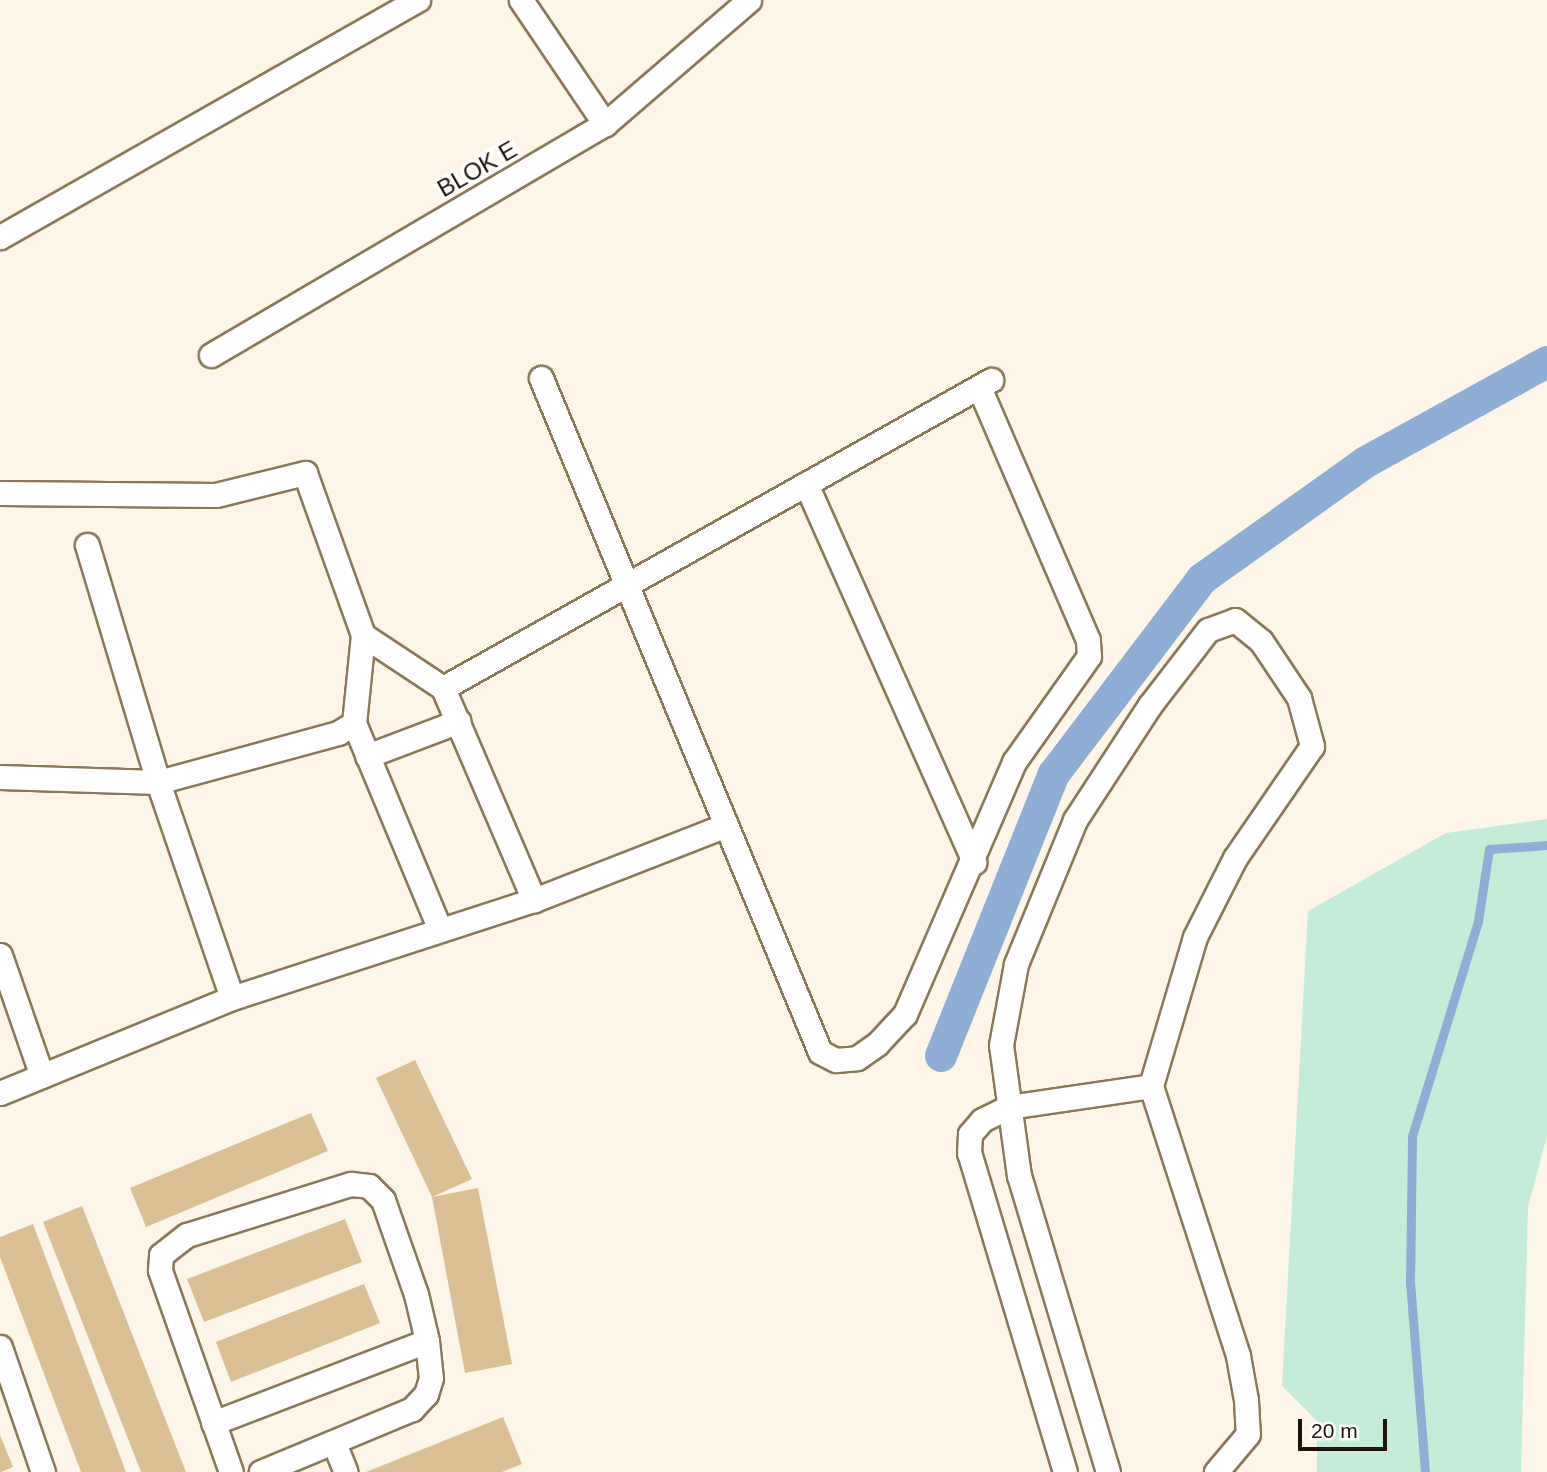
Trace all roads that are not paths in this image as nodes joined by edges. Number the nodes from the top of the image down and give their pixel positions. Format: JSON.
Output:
{"nodes":[{"id":1,"x":418,"y":0,"type":"edge"},
{"id":2,"x":520,"y":0,"type":"edge"},
{"id":3,"x":749,"y":0,"type":"edge"},
{"id":4,"x":604,"y":124,"type":"junction"},
{"id":5,"x":0,"y":237,"type":"edge"},
{"id":6,"x":211,"y":355,"type":"dead end"},
{"id":7,"x":541,"y":378,"type":"dead end"},
{"id":8,"x":806,"y":484,"type":"junction"},
{"id":9,"x":0,"y":493,"type":"edge"},
{"id":10,"x":87,"y":545,"type":"dead end"},
{"id":11,"x":627,"y":585,"type":"junction"},
{"id":12,"x":363,"y":635,"type":"junction"},
{"id":13,"x":443,"y":688,"type":"junction"},
{"id":14,"x":459,"y":721,"type":"junction"},
{"id":15,"x":354,"y":723,"type":"junction"},
{"id":16,"x":367,"y":756,"type":"junction"},
{"id":17,"x":0,"y":777,"type":"edge"},
{"id":18,"x":158,"y":782,"type":"junction"},
{"id":19,"x":726,"y":825,"type":"junction"},
{"id":20,"x":974,"y":862,"type":"junction"},
{"id":21,"x":534,"y":900,"type":"junction"},
{"id":22,"x":440,"y":930,"type":"junction"},
{"id":23,"x":0,"y":955,"type":"edge"},
{"id":24,"x":232,"y":999,"type":"junction"},
{"id":25,"x":42,"y":1076,"type":"junction"},
{"id":26,"x":1151,"y":1086,"type":"junction"},
{"id":27,"x":0,"y":1093,"type":"edge"},
{"id":28,"x":1009,"y":1107,"type":"junction"},
{"id":29,"x":428,"y":1341,"type":"junction"},
{"id":30,"x":0,"y":1347,"type":"edge"},
{"id":31,"x":213,"y":1423,"type":"junction"},
{"id":32,"x":334,"y":1443,"type":"junction"},
{"id":33,"x":43,"y":1472,"type":"edge"},
{"id":34,"x":231,"y":1472,"type":"edge"},
{"id":35,"x":261,"y":1472,"type":"edge"},
{"id":36,"x":346,"y":1472,"type":"edge"},
{"id":37,"x":1065,"y":1472,"type":"edge"},
{"id":38,"x":1108,"y":1472,"type":"edge"},
{"id":39,"x":1216,"y":1472,"type":"edge"}],
"edges":[{"from":1,"to":5,"type":"street"},
{"from":2,"to":4,"type":"street"},
{"from":3,"to":4,"type":"street","name":"BLOK E"},
{"from":4,"to":6,"type":"street","name":"BLOK E"},
{"from":7,"to":11,"type":"street"},
{"from":8,"to":11,"type":"street"},
{"from":8,"to":20,"type":"street"},
{"from":8,"to":20,"type":"street"},
{"from":9,"to":12,"type":"street"},
{"from":10,"to":18,"type":"street"},
{"from":11,"to":13,"type":"street"},
{"from":11,"to":19,"type":"street"},
{"from":12,"to":13,"type":"street"},
{"from":12,"to":15,"type":"street"},
{"from":13,"to":14,"type":"street"},
{"from":14,"to":16,"type":"street"},
{"from":14,"to":21,"type":"street"},
{"from":15,"to":16,"type":"street"},
{"from":15,"to":18,"type":"street"},
{"from":16,"to":22,"type":"street"},
{"from":17,"to":18,"type":"street"},
{"from":18,"to":24,"type":"street"},
{"from":19,"to":20,"type":"street"},
{"from":19,"to":21,"type":"street"},
{"from":21,"to":22,"type":"street"},
{"from":22,"to":24,"type":"street"},
{"from":23,"to":25,"type":"street"},
{"from":24,"to":25,"type":"street"},
{"from":25,"to":27,"type":"street"},
{"from":26,"to":28,"type":"street"},
{"from":26,"to":28,"type":"street"},
{"from":26,"to":39,"type":"street"},
{"from":28,"to":37,"type":"street"},
{"from":28,"to":38,"type":"street"},
{"from":29,"to":31,"type":"street"},
{"from":29,"to":31,"type":"street"},
{"from":29,"to":32,"type":"street"},
{"from":30,"to":33,"type":"street"},
{"from":31,"to":34,"type":"street"},
{"from":32,"to":35,"type":"street"},
{"from":32,"to":36,"type":"street"}]}
